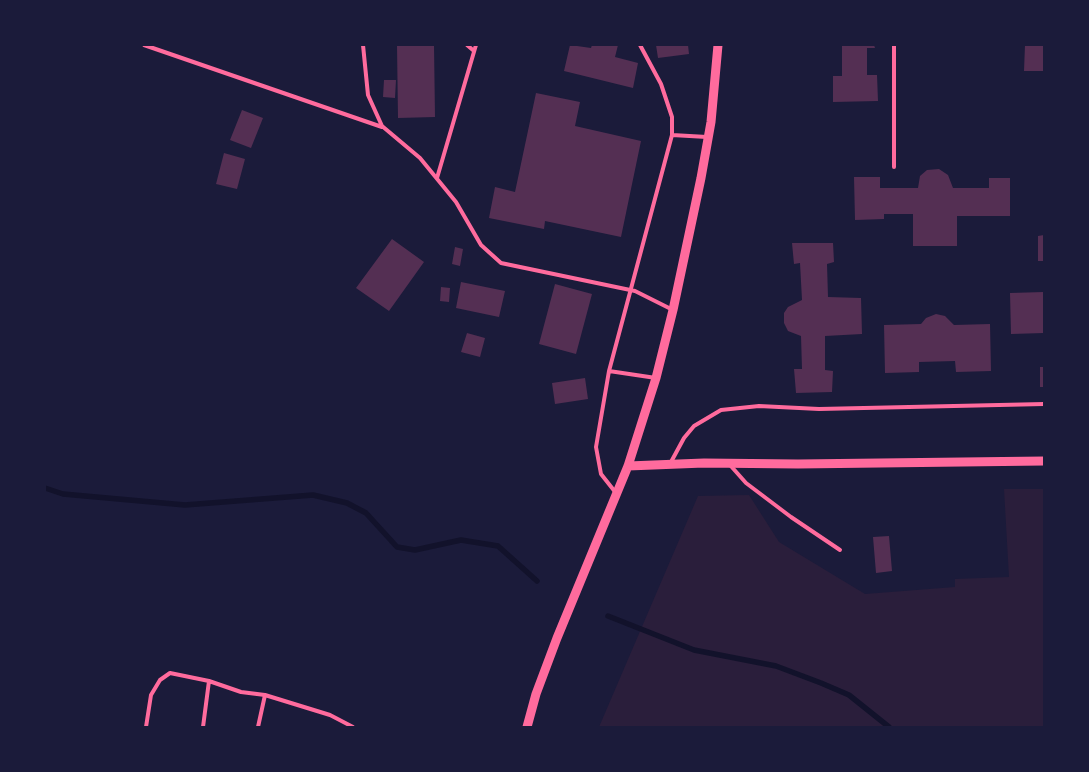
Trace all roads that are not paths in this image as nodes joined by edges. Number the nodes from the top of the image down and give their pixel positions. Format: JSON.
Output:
{"nodes":[{"id":1,"x":144,"y":45,"type":"edge"},
{"id":2,"x":363,"y":45,"type":"edge"},
{"id":3,"x":467,"y":45,"type":"edge"},
{"id":4,"x":476,"y":45,"type":"edge"},
{"id":5,"x":640,"y":45,"type":"edge"},
{"id":6,"x":718,"y":45,"type":"edge"},
{"id":7,"x":894,"y":45,"type":"edge"},
{"id":8,"x":474,"y":51,"type":"junction"},
{"id":9,"x":384,"y":128,"type":"junction"},
{"id":10,"x":672,"y":135,"type":"junction"},
{"id":11,"x":708,"y":137,"type":"junction"},
{"id":12,"x":894,"y":167,"type":"dead end"},
{"id":13,"x":437,"y":178,"type":"junction"},
{"id":14,"x":631,"y":290,"type":"junction"},
{"id":15,"x":673,"y":310,"type":"junction"},
{"id":16,"x":609,"y":370,"type":"junction"},
{"id":17,"x":656,"y":378,"type":"junction"},
{"id":18,"x":1044,"y":404,"type":"edge"},
{"id":19,"x":1044,"y":461,"type":"edge"},
{"id":20,"x":728,"y":463,"type":"junction"},
{"id":21,"x":669,"y":464,"type":"junction"},
{"id":22,"x":628,"y":466,"type":"junction"},
{"id":23,"x":617,"y":495,"type":"junction"},
{"id":24,"x":840,"y":550,"type":"dead end"},
{"id":25,"x":209,"y":681,"type":"junction"},
{"id":26,"x":265,"y":695,"type":"junction"},
{"id":27,"x":146,"y":727,"type":"edge"},
{"id":28,"x":203,"y":727,"type":"edge"},
{"id":29,"x":258,"y":727,"type":"edge"},
{"id":30,"x":353,"y":727,"type":"edge"},
{"id":31,"x":527,"y":727,"type":"edge"}],
"edges":[{"from":1,"to":9,"type":"lane"},
{"from":2,"to":9,"type":"lane"},
{"from":3,"to":8,"type":"lane"},
{"from":4,"to":8,"type":"lane"},
{"from":5,"to":10,"type":"lane"},
{"from":6,"to":11,"type":"street"},
{"from":7,"to":12,"type":"lane"},
{"from":8,"to":13,"type":"lane"},
{"from":9,"to":13,"type":"lane"},
{"from":10,"to":11,"type":"lane"},
{"from":10,"to":14,"type":"lane"},
{"from":11,"to":15,"type":"street"},
{"from":13,"to":14,"type":"lane"},
{"from":14,"to":15,"type":"lane"},
{"from":14,"to":16,"type":"lane"},
{"from":15,"to":17,"type":"street"},
{"from":16,"to":17,"type":"lane"},
{"from":16,"to":23,"type":"lane"},
{"from":17,"to":22,"type":"street"},
{"from":18,"to":21,"type":"lane"},
{"from":19,"to":20,"type":"street"},
{"from":20,"to":21,"type":"street"},
{"from":20,"to":24,"type":"lane"},
{"from":21,"to":22,"type":"street"},
{"from":22,"to":23,"type":"street"},
{"from":23,"to":31,"type":"street"},
{"from":25,"to":26,"type":"lane"},
{"from":25,"to":27,"type":"lane"},
{"from":25,"to":28,"type":"lane"},
{"from":26,"to":29,"type":"lane"},
{"from":26,"to":30,"type":"lane"}]}
